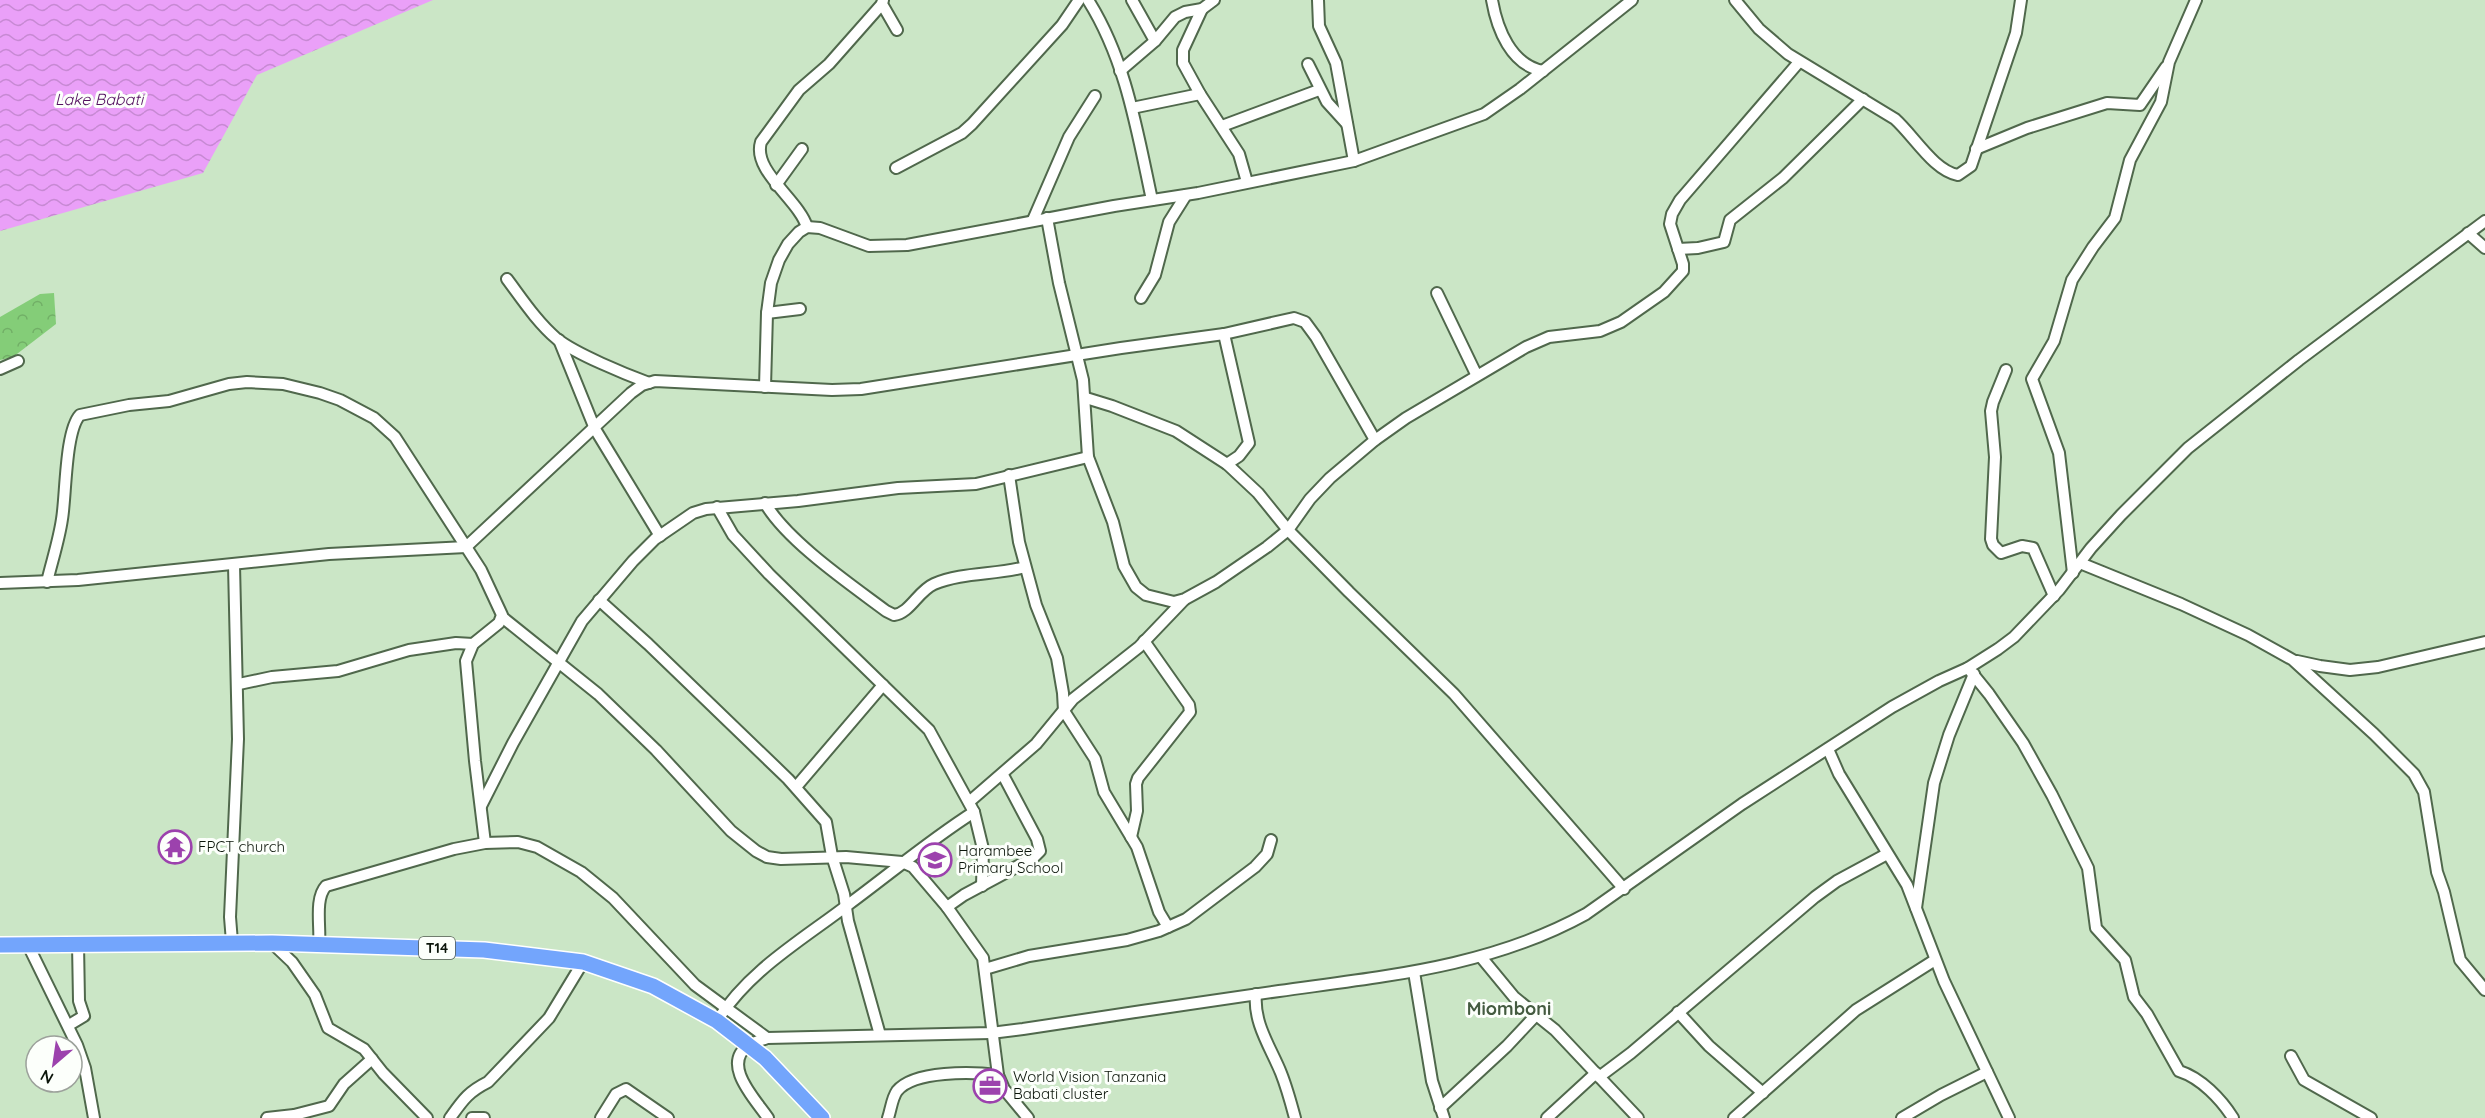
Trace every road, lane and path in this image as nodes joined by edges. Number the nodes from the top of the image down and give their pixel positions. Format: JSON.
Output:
{"nodes":[{"id":1,"x":1079,"y":0,"type":"edge"},
{"id":2,"x":1088,"y":0,"type":"edge"},
{"id":3,"x":1132,"y":0,"type":"edge"},
{"id":4,"x":1214,"y":0,"type":"edge"},
{"id":5,"x":1318,"y":0,"type":"edge"},
{"id":6,"x":1492,"y":0,"type":"edge"},
{"id":7,"x":1632,"y":0,"type":"edge"},
{"id":8,"x":1735,"y":0,"type":"edge"},
{"id":9,"x":2021,"y":0,"type":"edge"},
{"id":10,"x":2196,"y":0,"type":"edge"},
{"id":11,"x":882,"y":2,"type":"edge"},
{"id":12,"x":1202,"y":9,"type":"junction"},
{"id":13,"x":897,"y":30,"type":"dead end"},
{"id":14,"x":1155,"y":42,"type":"junction"},
{"id":15,"x":1799,"y":62,"type":"junction"},
{"id":16,"x":2169,"y":62,"type":"junction"},
{"id":17,"x":1308,"y":64,"type":"dead end"},
{"id":18,"x":1120,"y":71,"type":"junction"},
{"id":19,"x":1543,"y":71,"type":"junction"},
{"id":20,"x":1319,"y":90,"type":"junction"},
{"id":21,"x":1200,"y":94,"type":"junction"},
{"id":22,"x":1095,"y":96,"type":"dead end"},
{"id":23,"x":1863,"y":99,"type":"junction"},
{"id":24,"x":1132,"y":108,"type":"junction"},
{"id":25,"x":1347,"y":124,"type":"junction"},
{"id":26,"x":1221,"y":126,"type":"junction"},
{"id":27,"x":802,"y":149,"type":"dead end"},
{"id":28,"x":1976,"y":149,"type":"junction"},
{"id":29,"x":1354,"y":161,"type":"junction"},
{"id":30,"x":896,"y":168,"type":"dead end"},
{"id":31,"x":1247,"y":182,"type":"junction"},
{"id":32,"x":776,"y":185,"type":"junction"},
{"id":33,"x":1186,"y":195,"type":"junction"},
{"id":34,"x":1152,"y":200,"type":"junction"},
{"id":35,"x":1047,"y":218,"type":"junction"},
{"id":36,"x":1033,"y":220,"type":"junction"},
{"id":37,"x":2485,"y":221,"type":"edge"},
{"id":38,"x":807,"y":227,"type":"junction"},
{"id":39,"x":2468,"y":233,"type":"junction"},
{"id":40,"x":1678,"y":249,"type":"junction"},
{"id":41,"x":2485,"y":249,"type":"edge"},
{"id":42,"x":507,"y":279,"type":"dead end"},
{"id":43,"x":1437,"y":293,"type":"dead end"},
{"id":44,"x":1141,"y":297,"type":"dead end"},
{"id":45,"x":800,"y":309,"type":"dead end"},
{"id":46,"x":767,"y":313,"type":"junction"},
{"id":47,"x":1224,"y":334,"type":"junction"},
{"id":48,"x":559,"y":340,"type":"junction"},
{"id":49,"x":1077,"y":356,"type":"junction"},
{"id":50,"x":18,"y":361,"type":"dead end"},
{"id":51,"x":0,"y":369,"type":"edge"},
{"id":52,"x":2006,"y":370,"type":"dead end"},
{"id":53,"x":1476,"y":374,"type":"junction"},
{"id":54,"x":649,"y":382,"type":"junction"},
{"id":55,"x":765,"y":387,"type":"junction"},
{"id":56,"x":1086,"y":398,"type":"junction"},
{"id":57,"x":595,"y":429,"type":"junction"},
{"id":58,"x":1375,"y":440,"type":"junction"},
{"id":59,"x":1088,"y":457,"type":"junction"},
{"id":60,"x":1227,"y":464,"type":"junction"},
{"id":61,"x":1009,"y":475,"type":"junction"},
{"id":62,"x":765,"y":503,"type":"junction"},
{"id":63,"x":717,"y":507,"type":"junction"},
{"id":64,"x":1288,"y":530,"type":"junction"},
{"id":65,"x":660,"y":536,"type":"junction"},
{"id":66,"x":466,"y":547,"type":"junction"},
{"id":67,"x":2080,"y":563,"type":"junction"},
{"id":68,"x":234,"y":565,"type":"junction"},
{"id":69,"x":1025,"y":567,"type":"junction"},
{"id":70,"x":2073,"y":573,"type":"junction"},
{"id":71,"x":47,"y":582,"type":"junction"},
{"id":72,"x":0,"y":583,"type":"edge"},
{"id":73,"x":2054,"y":596,"type":"junction"},
{"id":74,"x":1185,"y":599,"type":"junction"},
{"id":75,"x":600,"y":600,"type":"junction"},
{"id":76,"x":502,"y":617,"type":"junction"},
{"id":77,"x":1144,"y":641,"type":"junction"},
{"id":78,"x":2485,"y":642,"type":"edge"},
{"id":79,"x":473,"y":644,"type":"junction"},
{"id":80,"x":2293,"y":660,"type":"junction"},
{"id":81,"x":559,"y":663,"type":"junction"},
{"id":82,"x":1971,"y":671,"type":"junction"},
{"id":83,"x":238,"y":684,"type":"junction"},
{"id":84,"x":883,"y":685,"type":"junction"},
{"id":85,"x":1064,"y":711,"type":"junction"},
{"id":86,"x":1828,"y":748,"type":"junction"},
{"id":87,"x":1003,"y":774,"type":"junction"},
{"id":88,"x":796,"y":787,"type":"junction"},
{"id":89,"x":971,"y":807,"type":"junction"},
{"id":90,"x":480,"y":808,"type":"junction"},
{"id":91,"x":1131,"y":837,"type":"junction"},
{"id":92,"x":1271,"y":840,"type":"dead end"},
{"id":93,"x":485,"y":843,"type":"junction"},
{"id":94,"x":1887,"y":854,"type":"junction"},
{"id":95,"x":832,"y":856,"type":"junction"},
{"id":96,"x":902,"y":862,"type":"junction"},
{"id":97,"x":982,"y":886,"type":"junction"},
{"id":98,"x":1624,"y":889,"type":"junction"},
{"id":99,"x":947,"y":907,"type":"junction"},
{"id":100,"x":845,"y":908,"type":"junction"},
{"id":101,"x":1916,"y":909,"type":"junction"},
{"id":102,"x":1168,"y":927,"type":"junction"},
{"id":103,"x":232,"y":942,"type":"junction"},
{"id":104,"x":272,"y":943,"type":"junction"},
{"id":105,"x":78,"y":944,"type":"junction"},
{"id":106,"x":0,"y":945,"type":"edge"},
{"id":107,"x":28,"y":945,"type":"junction"},
{"id":108,"x":319,"y":946,"type":"junction"},
{"id":109,"x":1481,"y":957,"type":"junction"},
{"id":110,"x":1935,"y":960,"type":"junction"},
{"id":111,"x":583,"y":962,"type":"junction"},
{"id":112,"x":985,"y":969,"type":"junction"},
{"id":113,"x":1414,"y":972,"type":"junction"},
{"id":114,"x":2485,"y":990,"type":"edge"},
{"id":115,"x":1256,"y":994,"type":"junction"},
{"id":116,"x":726,"y":1006,"type":"junction"},
{"id":117,"x":1678,"y":1012,"type":"junction"},
{"id":118,"x":1537,"y":1014,"type":"junction"},
{"id":119,"x":717,"y":1021,"type":"junction"},
{"id":120,"x":69,"y":1025,"type":"junction"},
{"id":121,"x":991,"y":1033,"type":"junction"},
{"id":122,"x":880,"y":1035,"type":"junction"},
{"id":123,"x":767,"y":1038,"type":"junction"},
{"id":124,"x":748,"y":1045,"type":"junction"},
{"id":125,"x":2291,"y":1056,"type":"dead end"},
{"id":126,"x":372,"y":1059,"type":"junction"},
{"id":127,"x":1987,"y":1072,"type":"junction"},
{"id":128,"x":998,"y":1075,"type":"junction"},
{"id":129,"x":1598,"y":1075,"type":"junction"},
{"id":130,"x":1763,"y":1093,"type":"junction"},
{"id":131,"x":1442,"y":1113,"type":"edge"},
{"id":132,"x":94,"y":1118,"type":"edge"},
{"id":133,"x":267,"y":1118,"type":"edge"},
{"id":134,"x":427,"y":1118,"type":"edge"},
{"id":135,"x":450,"y":1118,"type":"edge"},
{"id":136,"x":472,"y":1118,"type":"edge"},
{"id":137,"x":484,"y":1118,"type":"edge"},
{"id":138,"x":601,"y":1118,"type":"edge"},
{"id":139,"x":668,"y":1118,"type":"edge"},
{"id":140,"x":768,"y":1118,"type":"edge"},
{"id":141,"x":822,"y":1118,"type":"edge"},
{"id":142,"x":888,"y":1118,"type":"edge"},
{"id":143,"x":1028,"y":1118,"type":"edge"},
{"id":144,"x":1294,"y":1118,"type":"edge"},
{"id":145,"x":1547,"y":1118,"type":"edge"},
{"id":146,"x":1638,"y":1118,"type":"edge"},
{"id":147,"x":1734,"y":1118,"type":"edge"},
{"id":148,"x":1902,"y":1118,"type":"edge"},
{"id":149,"x":2009,"y":1118,"type":"edge"},
{"id":150,"x":2233,"y":1118,"type":"edge"},
{"id":151,"x":2371,"y":1118,"type":"edge"}],
"edges":[{"from":1,"to":30,"type":"street"},
{"from":2,"to":18,"type":"street"},
{"from":3,"to":14,"type":"street"},
{"from":4,"to":12,"type":"street"},
{"from":5,"to":25,"type":"street"},
{"from":6,"to":19,"type":"street"},
{"from":7,"to":19,"type":"street"},
{"from":8,"to":15,"type":"street"},
{"from":9,"to":28,"type":"street"},
{"from":10,"to":16,"type":"street"},
{"from":11,"to":13,"type":"street"},
{"from":11,"to":32,"type":"street"},
{"from":12,"to":14,"type":"street"},
{"from":12,"to":21,"type":"street"},
{"from":14,"to":18,"type":"street"},
{"from":15,"to":23,"type":"street"},
{"from":15,"to":40,"type":"street"},
{"from":16,"to":28,"type":"street"},
{"from":16,"to":70,"type":"street"},
{"from":17,"to":20,"type":"street"},
{"from":18,"to":24,"type":"street"},
{"from":19,"to":29,"type":"street"},
{"from":20,"to":25,"type":"street"},
{"from":20,"to":26,"type":"street"},
{"from":21,"to":24,"type":"street"},
{"from":21,"to":26,"type":"street"},
{"from":22,"to":36,"type":"street"},
{"from":23,"to":28,"type":"street"},
{"from":23,"to":40,"type":"street"},
{"from":24,"to":34,"type":"street"},
{"from":25,"to":29,"type":"street"},
{"from":26,"to":31,"type":"street"},
{"from":27,"to":32,"type":"street"},
{"from":29,"to":31,"type":"street"},
{"from":31,"to":33,"type":"street"},
{"from":32,"to":38,"type":"street"},
{"from":33,"to":34,"type":"street"},
{"from":33,"to":44,"type":"street"},
{"from":34,"to":35,"type":"street"},
{"from":35,"to":36,"type":"street"},
{"from":35,"to":49,"type":"street"},
{"from":36,"to":38,"type":"street"},
{"from":37,"to":39,"type":"street"},
{"from":38,"to":46,"type":"street"},
{"from":39,"to":41,"type":"street"},
{"from":39,"to":67,"type":"street"},
{"from":40,"to":53,"type":"street"},
{"from":42,"to":48,"type":"street"},
{"from":43,"to":53,"type":"street"},
{"from":45,"to":46,"type":"street"},
{"from":46,"to":55,"type":"street"},
{"from":47,"to":49,"type":"street"},
{"from":47,"to":58,"type":"street"},
{"from":47,"to":60,"type":"street"},
{"from":48,"to":54,"type":"street"},
{"from":48,"to":57,"type":"street"},
{"from":49,"to":55,"type":"street"},
{"from":49,"to":56,"type":"street"},
{"from":50,"to":51,"type":"street"},
{"from":52,"to":73,"type":"street"},
{"from":53,"to":58,"type":"street"},
{"from":54,"to":55,"type":"street"},
{"from":54,"to":57,"type":"street"},
{"from":56,"to":59,"type":"street"},
{"from":56,"to":60,"type":"street"},
{"from":57,"to":65,"type":"street"},
{"from":57,"to":66,"type":"street"},
{"from":58,"to":64,"type":"street"},
{"from":59,"to":61,"type":"street"},
{"from":59,"to":74,"type":"street"},
{"from":60,"to":64,"type":"street"},
{"from":61,"to":62,"type":"street"},
{"from":61,"to":69,"type":"street"},
{"from":62,"to":63,"type":"street"},
{"from":62,"to":69,"type":"street"},
{"from":63,"to":65,"type":"street"},
{"from":63,"to":84,"type":"street"},
{"from":64,"to":74,"type":"street"},
{"from":64,"to":98,"type":"street"},
{"from":65,"to":75,"type":"street"},
{"from":66,"to":68,"type":"street"},
{"from":66,"to":71,"type":"street"},
{"from":66,"to":76,"type":"street"},
{"from":67,"to":70,"type":"street"},
{"from":67,"to":80,"type":"street"},
{"from":68,"to":71,"type":"street"},
{"from":68,"to":83,"type":"street"},
{"from":69,"to":85,"type":"street"},
{"from":70,"to":73,"type":"street"},
{"from":71,"to":72,"type":"street"},
{"from":73,"to":82,"type":"street"},
{"from":74,"to":77,"type":"street"},
{"from":75,"to":81,"type":"street"},
{"from":75,"to":88,"type":"street"},
{"from":76,"to":79,"type":"street"},
{"from":76,"to":81,"type":"street"},
{"from":77,"to":85,"type":"street"},
{"from":77,"to":91,"type":"street"},
{"from":78,"to":80,"type":"street"},
{"from":79,"to":83,"type":"street"},
{"from":79,"to":90,"type":"street"},
{"from":80,"to":114,"type":"street"},
{"from":81,"to":90,"type":"street"},
{"from":81,"to":95,"type":"street"},
{"from":82,"to":86,"type":"street"},
{"from":82,"to":101,"type":"street"},
{"from":82,"to":150,"type":"street"},
{"from":83,"to":103,"type":"street"},
{"from":84,"to":88,"type":"street"},
{"from":84,"to":89,"type":"street"},
{"from":85,"to":87,"type":"street"},
{"from":85,"to":91,"type":"street"},
{"from":86,"to":94,"type":"street"},
{"from":86,"to":98,"type":"street"},
{"from":87,"to":89,"type":"street"},
{"from":87,"to":97,"type":"street"},
{"from":88,"to":95,"type":"street"},
{"from":89,"to":96,"type":"street"},
{"from":89,"to":97,"type":"street"},
{"from":90,"to":93,"type":"street"},
{"from":91,"to":102,"type":"street"},
{"from":92,"to":102,"type":"street"},
{"from":93,"to":108,"type":"street"},
{"from":93,"to":116,"type":"street"},
{"from":94,"to":101,"type":"street"},
{"from":94,"to":117,"type":"street"},
{"from":95,"to":96,"type":"street"},
{"from":95,"to":100,"type":"street"},
{"from":96,"to":99,"type":"street"},
{"from":96,"to":100,"type":"street"},
{"from":97,"to":99,"type":"street"},
{"from":98,"to":109,"type":"street"},
{"from":99,"to":112,"type":"street"},
{"from":100,"to":116,"type":"street"},
{"from":100,"to":122,"type":"street"},
{"from":101,"to":110,"type":"street"},
{"from":102,"to":112,"type":"street"},
{"from":103,"to":104,"type":"highway","number":"T14"},
{"from":103,"to":105,"type":"highway","number":"T14"},
{"from":104,"to":108,"type":"highway","number":"T14"},
{"from":104,"to":126,"type":"street"},
{"from":105,"to":107,"type":"highway","number":"T14"},
{"from":105,"to":120,"type":"street"},
{"from":106,"to":107,"type":"highway","number":"T14"},
{"from":107,"to":120,"type":"street"},
{"from":108,"to":111,"type":"highway","number":"T14"},
{"from":109,"to":113,"type":"street"},
{"from":109,"to":118,"type":"street"},
{"from":110,"to":127,"type":"street"},
{"from":110,"to":130,"type":"street"},
{"from":111,"to":119,"type":"highway","number":"T14"},
{"from":111,"to":135,"type":"street"},
{"from":112,"to":121,"type":"street"},
{"from":113,"to":115,"type":"street"},
{"from":113,"to":131,"type":"street"},
{"from":115,"to":121,"type":"street"},
{"from":115,"to":144,"type":"street"},
{"from":116,"to":119,"type":"street"},
{"from":116,"to":123,"type":"street"},
{"from":117,"to":129,"type":"street"},
{"from":117,"to":130,"type":"street"},
{"from":118,"to":129,"type":"street"},
{"from":118,"to":131,"type":"street"},
{"from":119,"to":124,"type":"highway","number":"T14"},
{"from":120,"to":132,"type":"street"},
{"from":121,"to":122,"type":"street"},
{"from":121,"to":128,"type":"street"},
{"from":122,"to":123,"type":"street"},
{"from":123,"to":124,"type":"street"},
{"from":124,"to":140,"type":"street"},
{"from":124,"to":141,"type":"highway","number":"T14"},
{"from":125,"to":151,"type":"street"},
{"from":126,"to":133,"type":"street"},
{"from":126,"to":134,"type":"street"},
{"from":127,"to":148,"type":"street"},
{"from":127,"to":149,"type":"street"},
{"from":128,"to":142,"type":"street"},
{"from":128,"to":143,"type":"street"},
{"from":129,"to":145,"type":"street"},
{"from":129,"to":146,"type":"street"},
{"from":130,"to":147,"type":"street"},
{"from":136,"to":137,"type":"street"},
{"from":138,"to":139,"type":"street"}]}
